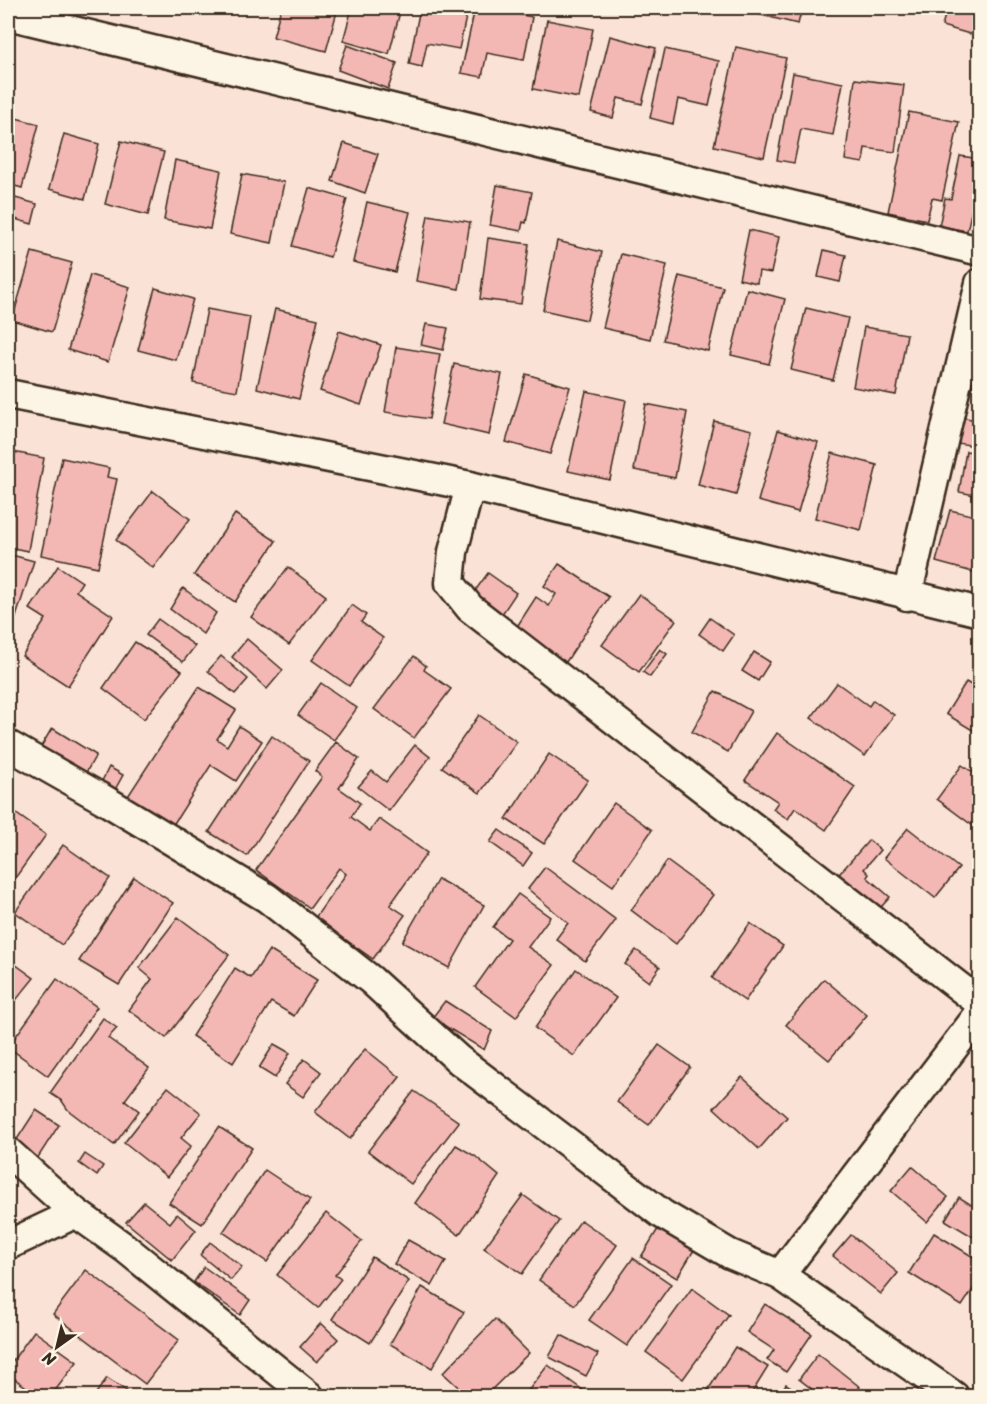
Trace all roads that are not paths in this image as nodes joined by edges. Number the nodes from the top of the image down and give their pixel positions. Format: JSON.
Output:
{"nodes":[{"id":1,"x":8,"y":15,"type":"edge"},
{"id":2,"x":980,"y":251,"type":"edge"},
{"id":3,"x":980,"y":283,"type":"edge"},
{"id":4,"x":8,"y":394,"type":"edge"},
{"id":5,"x":470,"y":486,"type":"junction"},
{"id":6,"x":907,"y":596,"type":"junction"},
{"id":7,"x":980,"y":612,"type":"edge"},
{"id":8,"x":8,"y":745,"type":"edge"},
{"id":9,"x":980,"y":1003,"type":"edge"},
{"id":10,"x":980,"y":1013,"type":"edge"},
{"id":11,"x":8,"y":1152,"type":"edge"},
{"id":12,"x":76,"y":1213,"type":"junction"},
{"id":13,"x":8,"y":1245,"type":"edge"},
{"id":14,"x":780,"y":1275,"type":"junction"},
{"id":15,"x":309,"y":1396,"type":"edge"},
{"id":16,"x":954,"y":1396,"type":"edge"}],
"edges":[{"from":1,"to":2,"type":"street"},
{"from":3,"to":6,"type":"street"},
{"from":4,"to":5,"type":"street"},
{"from":5,"to":6,"type":"street"},
{"from":5,"to":9,"type":"street"},
{"from":6,"to":7,"type":"street"},
{"from":8,"to":14,"type":"street"},
{"from":10,"to":14,"type":"street"},
{"from":11,"to":12,"type":"street"},
{"from":12,"to":13,"type":"street"},
{"from":12,"to":15,"type":"street"},
{"from":14,"to":16,"type":"street"}]}
